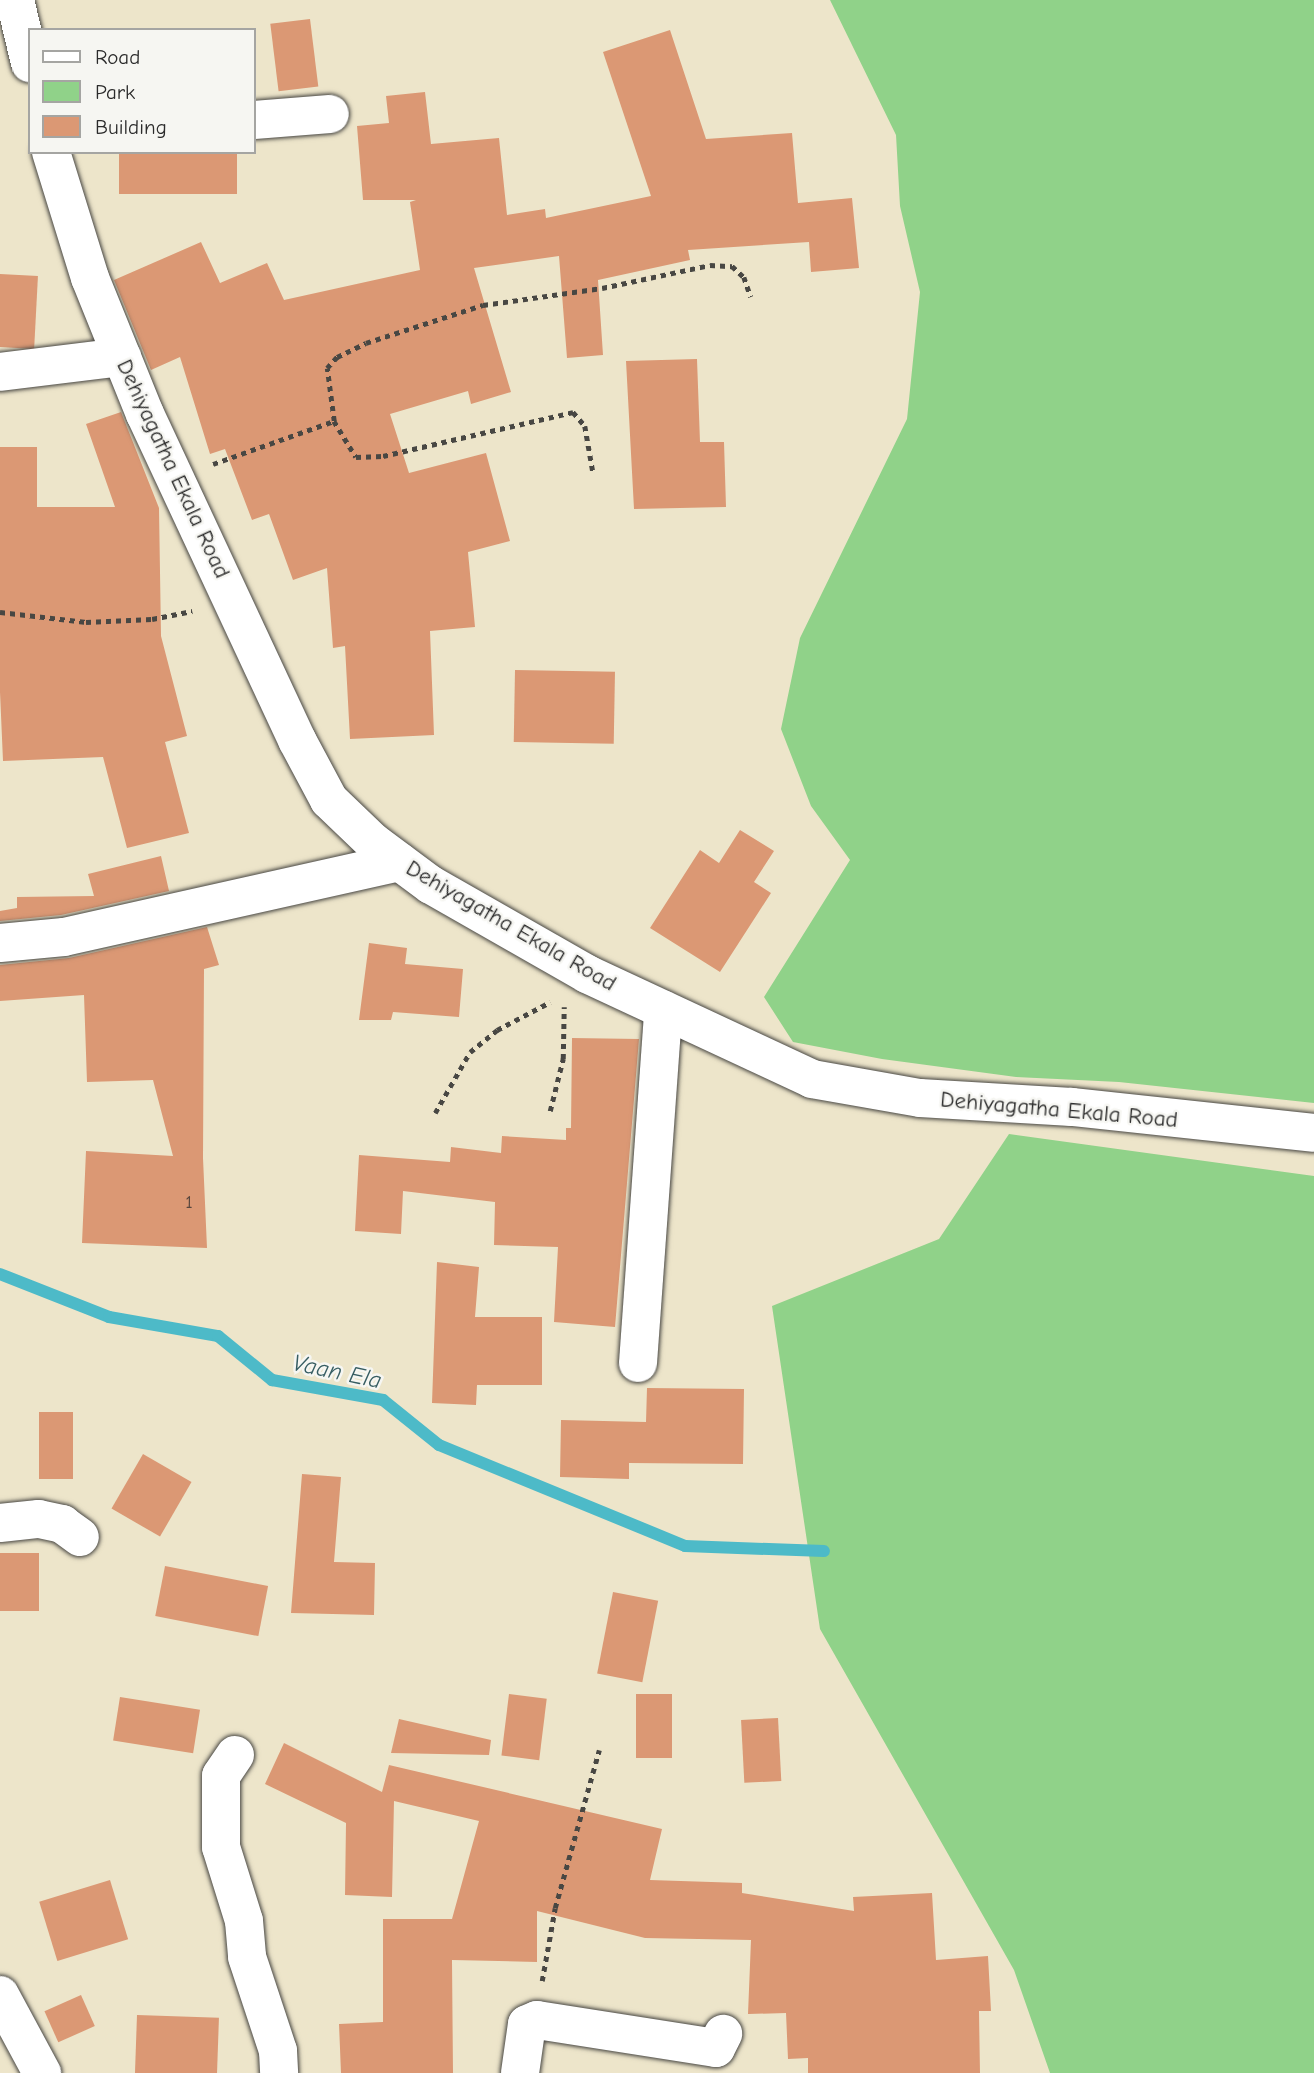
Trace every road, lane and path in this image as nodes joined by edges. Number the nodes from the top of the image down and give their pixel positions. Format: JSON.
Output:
{"nodes":[{"id":1,"x":15,"y":0,"type":"edge"},
{"id":2,"x":28,"y":55,"type":"edge"},
{"id":3,"x":330,"y":114,"type":"dead end"},
{"id":4,"x":256,"y":120,"type":"edge"},
{"id":5,"x":52,"y":154,"type":"edge"},
{"id":6,"x":751,"y":296,"type":"dead end"},
{"id":7,"x":122,"y":356,"type":"junction"},
{"id":8,"x":0,"y":372,"type":"edge"},
{"id":9,"x":334,"y":421,"type":"junction"},
{"id":10,"x":593,"y":472,"type":"dead end"},
{"id":11,"x":176,"y":478,"type":"junction"},
{"id":12,"x":234,"y":602,"type":"junction"},
{"id":13,"x":0,"y":612,"type":"edge"},
{"id":14,"x":400,"y":862,"type":"junction"},
{"id":15,"x":0,"y":943,"type":"edge"},
{"id":16,"x":663,"y":1010,"type":"junction"},
{"id":17,"x":551,"y":1111,"type":"dead end"},
{"id":18,"x":435,"y":1113,"type":"dead end"},
{"id":19,"x":1314,"y":1133,"type":"edge"},
{"id":20,"x":638,"y":1363,"type":"dead end"},
{"id":21,"x":0,"y":1523,"type":"edge"},
{"id":22,"x":80,"y":1537,"type":"dead end"},
{"id":23,"x":598,"y":1749,"type":"dead end"},
{"id":24,"x":235,"y":1755,"type":"dead end"},
{"id":25,"x":0,"y":1995,"type":"edge"},
{"id":26,"x":537,"y":2020,"type":"junction"},
{"id":27,"x":723,"y":2034,"type":"dead end"},
{"id":28,"x":42,"y":2073,"type":"edge"},
{"id":29,"x":279,"y":2073,"type":"edge"},
{"id":30,"x":520,"y":2073,"type":"edge"}],
"edges":[{"from":1,"to":2,"type":"street"},
{"from":3,"to":4,"type":"street"},
{"from":5,"to":7,"type":"street","name":"Dehiyagatha Ekala Road"},
{"from":6,"to":9,"type":"path"},
{"from":7,"to":8,"type":"street"},
{"from":7,"to":11,"type":"street","name":"Dehiyagatha Ekala Road"},
{"from":9,"to":10,"type":"path"},
{"from":9,"to":11,"type":"path"},
{"from":11,"to":12,"type":"street","name":"Dehiyagatha Ekala Road"},
{"from":12,"to":13,"type":"path"},
{"from":12,"to":14,"type":"street","name":"Dehiyagatha Ekala Road"},
{"from":14,"to":15,"type":"street"},
{"from":14,"to":16,"type":"street","name":"Dehiyagatha Ekala Road"},
{"from":16,"to":19,"type":"street","name":"Dehiyagatha Ekala Road"},
{"from":16,"to":20,"type":"street"},
{"from":17,"to":18,"type":"path"},
{"from":21,"to":22,"type":"street"},
{"from":23,"to":26,"type":"path"},
{"from":24,"to":29,"type":"street"},
{"from":25,"to":28,"type":"street"},
{"from":26,"to":27,"type":"street"},
{"from":26,"to":30,"type":"street"}]}
